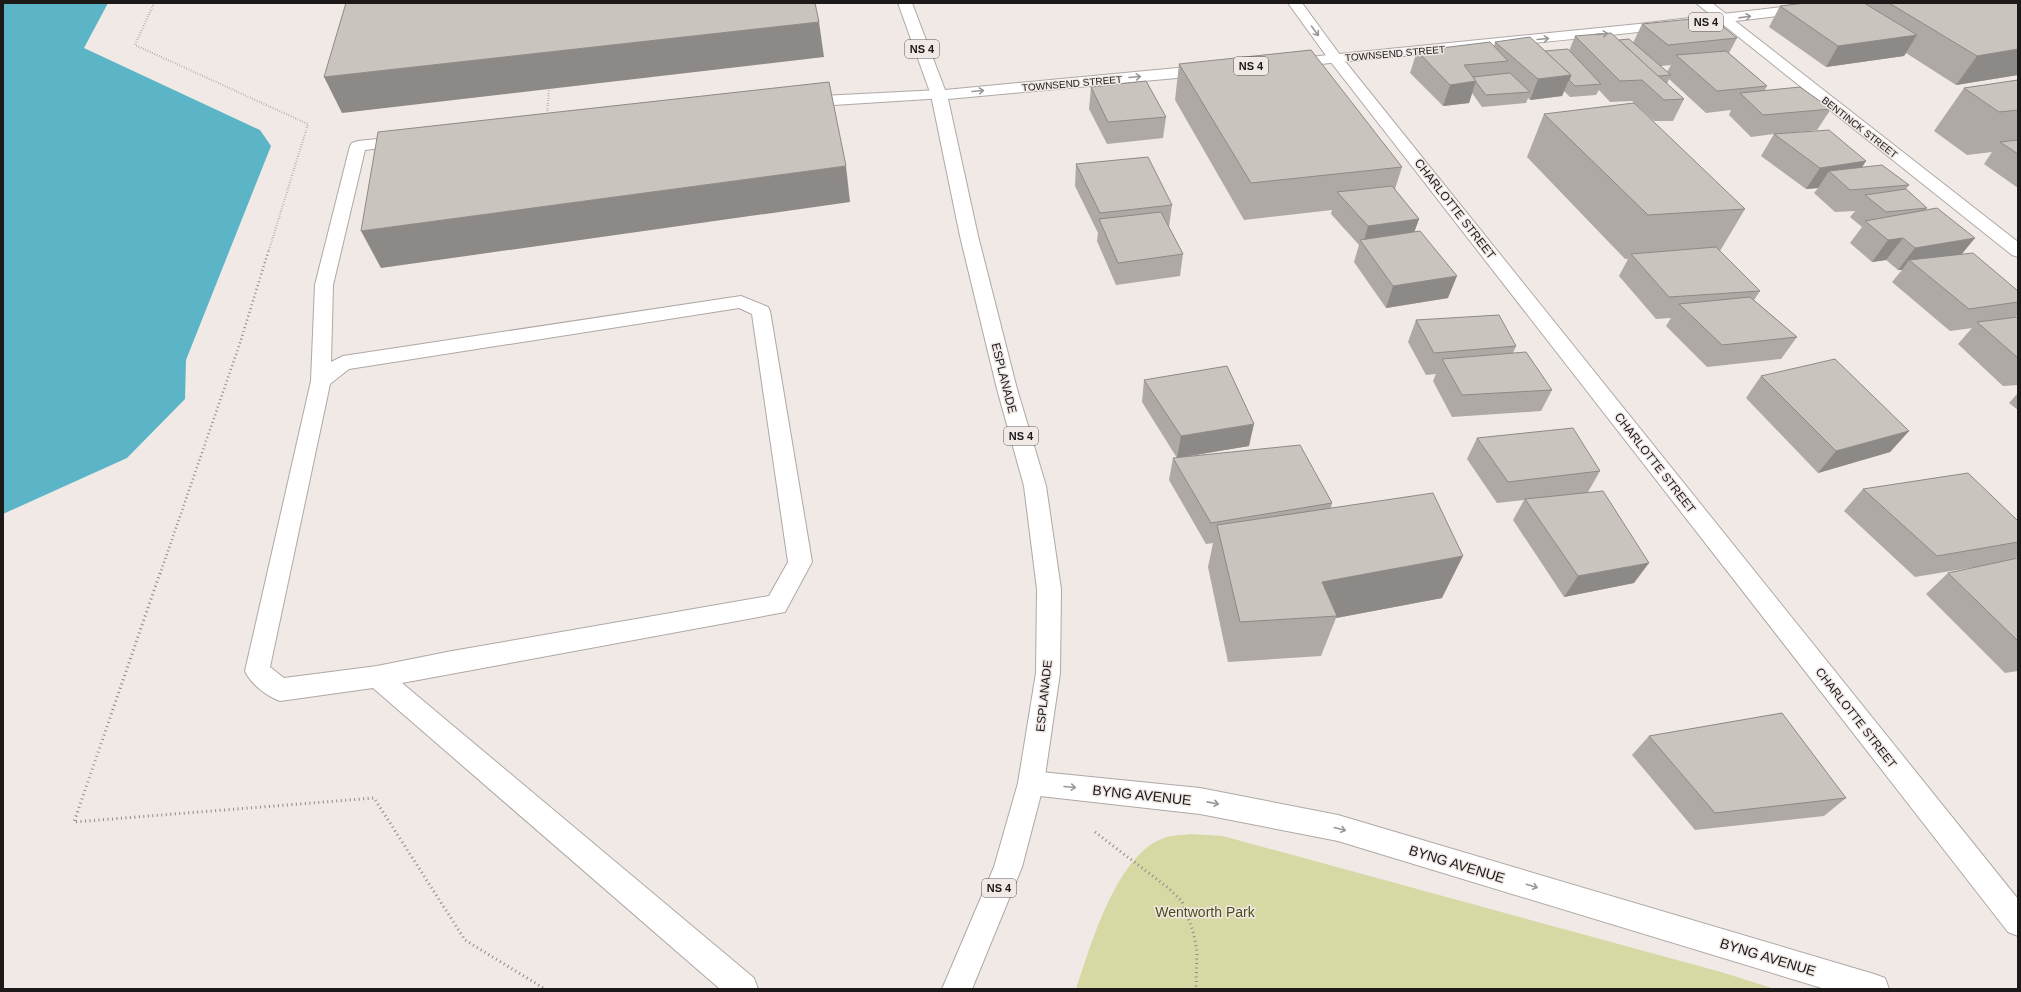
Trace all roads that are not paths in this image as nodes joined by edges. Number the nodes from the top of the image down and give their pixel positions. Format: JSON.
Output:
{"nodes":[{"id":1,"x":905,"y":3,"type":"edge"},
{"id":2,"x":1295,"y":3,"type":"edge"},
{"id":3,"x":1703,"y":3,"type":"edge"},
{"id":4,"x":1849,"y":3,"type":"edge"},
{"id":5,"x":1724,"y":20,"type":"junction"},
{"id":6,"x":1335,"y":58,"type":"junction"},
{"id":7,"x":1272,"y":64,"type":"edge"},
{"id":8,"x":1224,"y":69,"type":"edge"},
{"id":9,"x":939,"y":95,"type":"junction"},
{"id":10,"x":788,"y":102,"type":"edge"},
{"id":11,"x":421,"y":139,"type":"edge"},
{"id":12,"x":2018,"y":251,"type":"edge"},
{"id":13,"x":321,"y":381,"type":"junction"},
{"id":14,"x":377,"y":677,"type":"junction"},
{"id":15,"x":1031,"y":783,"type":"junction"},
{"id":16,"x":2018,"y":922,"type":"edge"},
{"id":17,"x":743,"y":989,"type":"edge"},
{"id":18,"x":956,"y":989,"type":"edge"},
{"id":19,"x":1874,"y":989,"type":"edge"}],
"edges":[{"from":1,"to":9,"type":"main road","name":"ESPLANADE","number":"NS 4"},
{"from":2,"to":6,"type":"main road","name":"CHARLOTTE STREET","one_way":true},
{"from":3,"to":5,"type":"main road","name":"BENTINCK STREET"},
{"from":5,"to":4,"type":"main road","name":"TOWNSEND STREET","number":"NS 4","one_way":true},
{"from":6,"to":5,"type":"main road","name":"TOWNSEND STREET","number":"NS 4","one_way":true},
{"from":5,"to":12,"type":"main road","name":"BENTINCK STREET"},
{"from":6,"to":7,"type":"main road","name":"TOWNSEND STREET","number":"NS 4"},
{"from":6,"to":16,"type":"main road","name":"CHARLOTTE STREET"},
{"from":9,"to":8,"type":"main road","name":"TOWNSEND STREET","number":"NS 4","one_way":true},
{"from":9,"to":10,"type":"main road","name":"TOWNSEND STREET"},
{"from":9,"to":15,"type":"main road","name":"ESPLANADE","number":"NS 4"},
{"from":11,"to":13,"type":"main road"},
{"from":13,"to":14,"type":"main road"},
{"from":13,"to":14,"type":"main road"},
{"from":14,"to":17,"type":"main road"},
{"from":15,"to":18,"type":"main road","number":"NS 4"},
{"from":15,"to":19,"type":"main road","name":"BYNG AVENUE","one_way":true}]}
